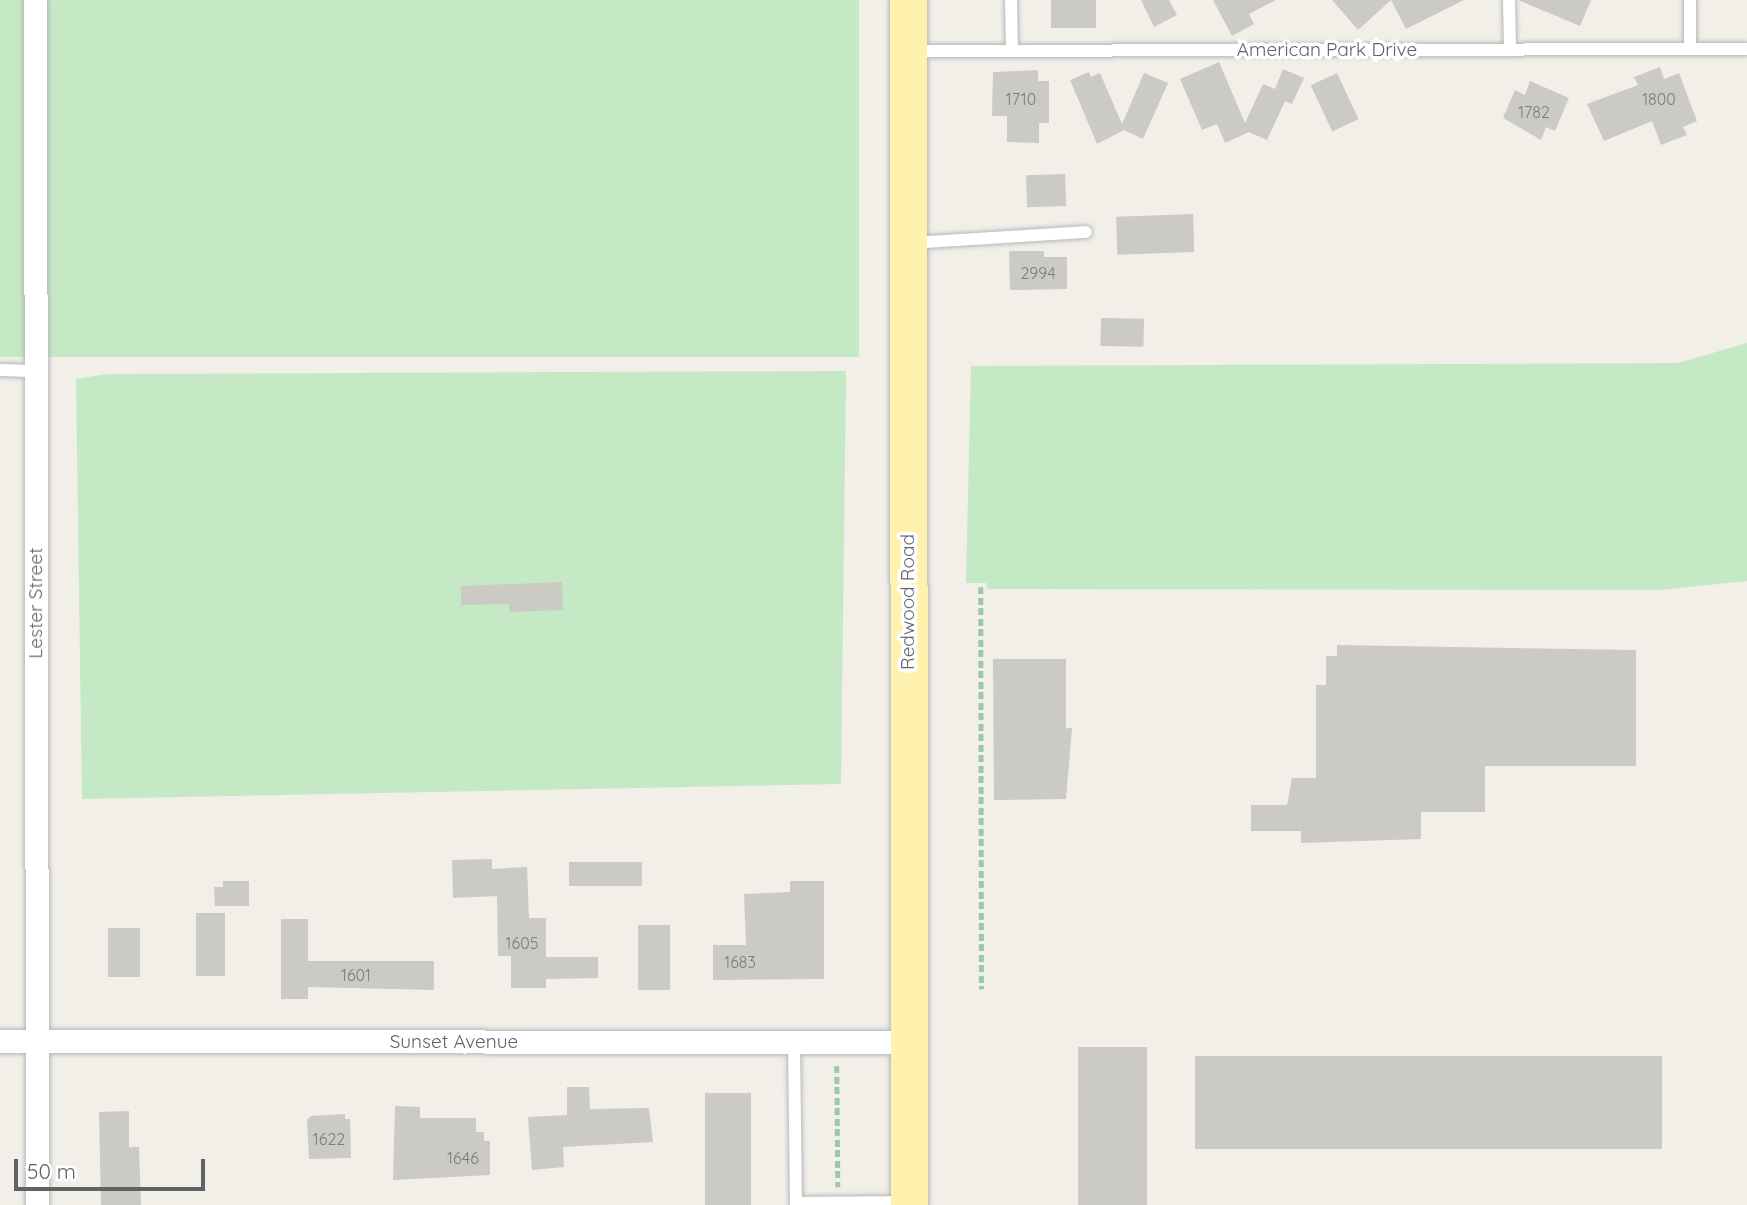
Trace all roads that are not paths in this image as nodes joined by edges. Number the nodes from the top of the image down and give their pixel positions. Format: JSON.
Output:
{"nodes":[{"id":1,"x":35,"y":0,"type":"edge"},
{"id":2,"x":908,"y":0,"type":"edge"},
{"id":3,"x":1012,"y":0,"type":"edge"},
{"id":4,"x":1509,"y":0,"type":"edge"},
{"id":5,"x":1690,"y":0,"type":"edge"},
{"id":6,"x":1510,"y":49,"type":"junction"},
{"id":7,"x":1690,"y":49,"type":"junction"},
{"id":8,"x":1747,"y":49,"type":"edge"},
{"id":9,"x":1012,"y":50,"type":"junction"},
{"id":10,"x":908,"y":51,"type":"junction"},
{"id":11,"x":1086,"y":232,"type":"dead end"},
{"id":12,"x":908,"y":243,"type":"junction"},
{"id":13,"x":0,"y":370,"type":"edge"},
{"id":14,"x":36,"y":371,"type":"junction"},
{"id":15,"x":0,"y":1041,"type":"edge"},
{"id":16,"x":37,"y":1041,"type":"junction"},
{"id":17,"x":794,"y":1042,"type":"junction"},
{"id":18,"x":909,"y":1042,"type":"junction"},
{"id":19,"x":909,"y":1204,"type":"edge"},
{"id":20,"x":37,"y":1205,"type":"edge"}],
"edges":[{"from":1,"to":14,"type":"street","name":"Lester Street"},
{"from":2,"to":10,"type":"main road","name":"Redwood Road"},
{"from":3,"to":9,"type":"lane"},
{"from":4,"to":6,"type":"lane"},
{"from":5,"to":7,"type":"lane"},
{"from":6,"to":7,"type":"lane","name":"American Park Drive"},
{"from":6,"to":9,"type":"lane","name":"American Park Drive"},
{"from":7,"to":8,"type":"lane","name":"American Park Drive"},
{"from":9,"to":10,"type":"lane","name":"American Park Drive"},
{"from":10,"to":12,"type":"main road","name":"Redwood Road"},
{"from":11,"to":12,"type":"lane"},
{"from":12,"to":18,"type":"main road","name":"Redwood Road"},
{"from":13,"to":14,"type":"lane"},
{"from":14,"to":16,"type":"street","name":"Lester Street"},
{"from":15,"to":16,"type":"street","name":"Sunset Avenue"},
{"from":16,"to":17,"type":"street","name":"Sunset Avenue"},
{"from":16,"to":20,"type":"street","name":"Lester Street"},
{"from":17,"to":18,"type":"street","name":"Sunset Avenue"},
{"from":17,"to":19,"type":"lane"},
{"from":18,"to":19,"type":"main road","name":"Redwood Road"}]}
